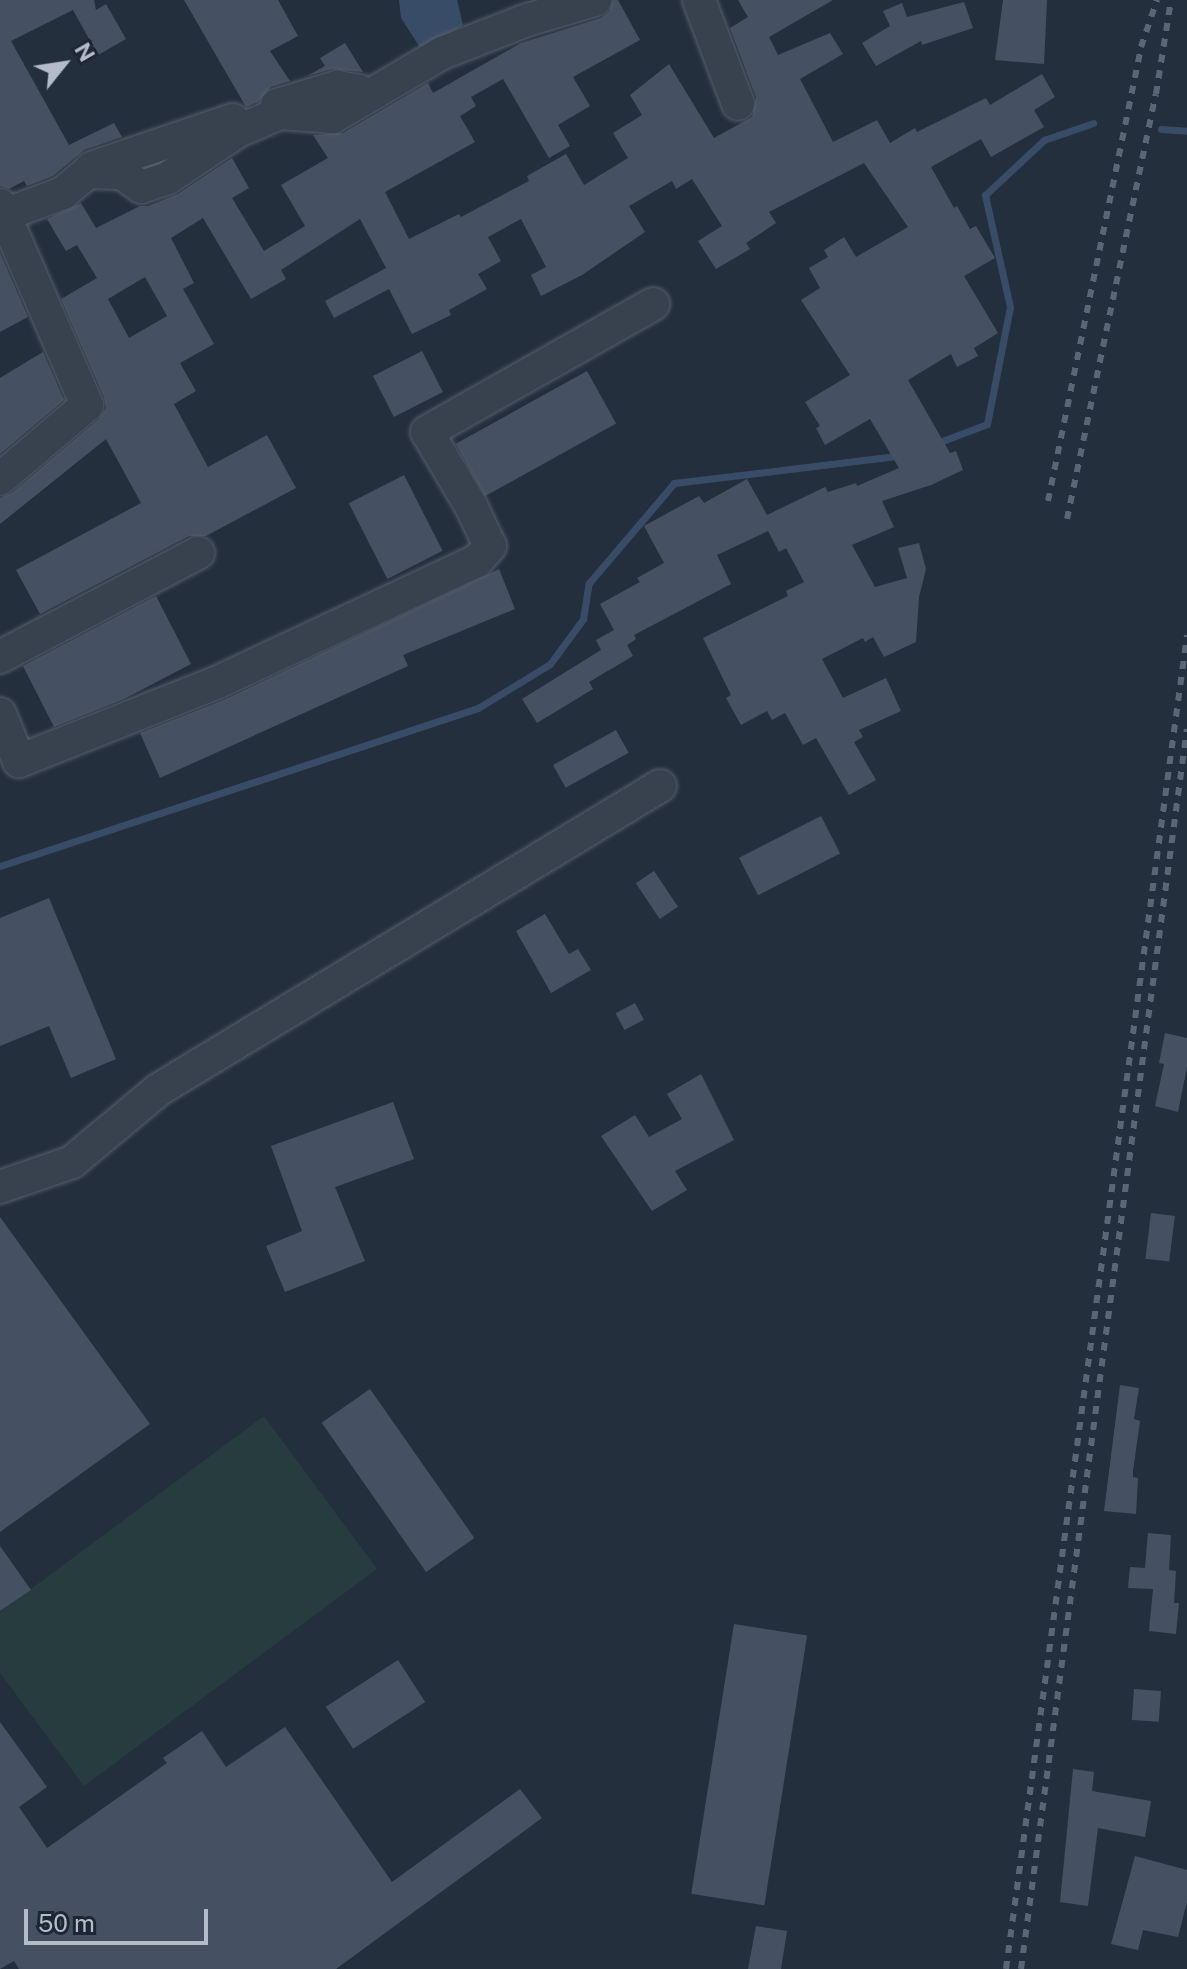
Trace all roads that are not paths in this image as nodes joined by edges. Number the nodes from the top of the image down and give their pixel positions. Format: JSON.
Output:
{"nodes":[{"id":1,"x":595,"y":0,"type":"edge"},
{"id":2,"x":699,"y":0,"type":"edge"},
{"id":3,"x":359,"y":91,"type":"dead end"},
{"id":4,"x":738,"y":104,"type":"dead end"},
{"id":5,"x":1,"y":206,"type":"edge"},
{"id":6,"x":653,"y":304,"type":"dead end"},
{"id":7,"x":0,"y":479,"type":"edge"},
{"id":8,"x":198,"y":553,"type":"dead end"},
{"id":9,"x":0,"y":657,"type":"edge"},
{"id":10,"x":0,"y":714,"type":"edge"},
{"id":11,"x":660,"y":786,"type":"dead end"},
{"id":12,"x":0,"y":1187,"type":"edge"}],
"edges":[{"from":1,"to":5,"type":"street"},
{"from":2,"to":4,"type":"street"},
{"from":3,"to":5,"type":"street"},
{"from":5,"to":7,"type":"street"},
{"from":6,"to":10,"type":"street"},
{"from":8,"to":9,"type":"street"},
{"from":11,"to":12,"type":"street"}]}
